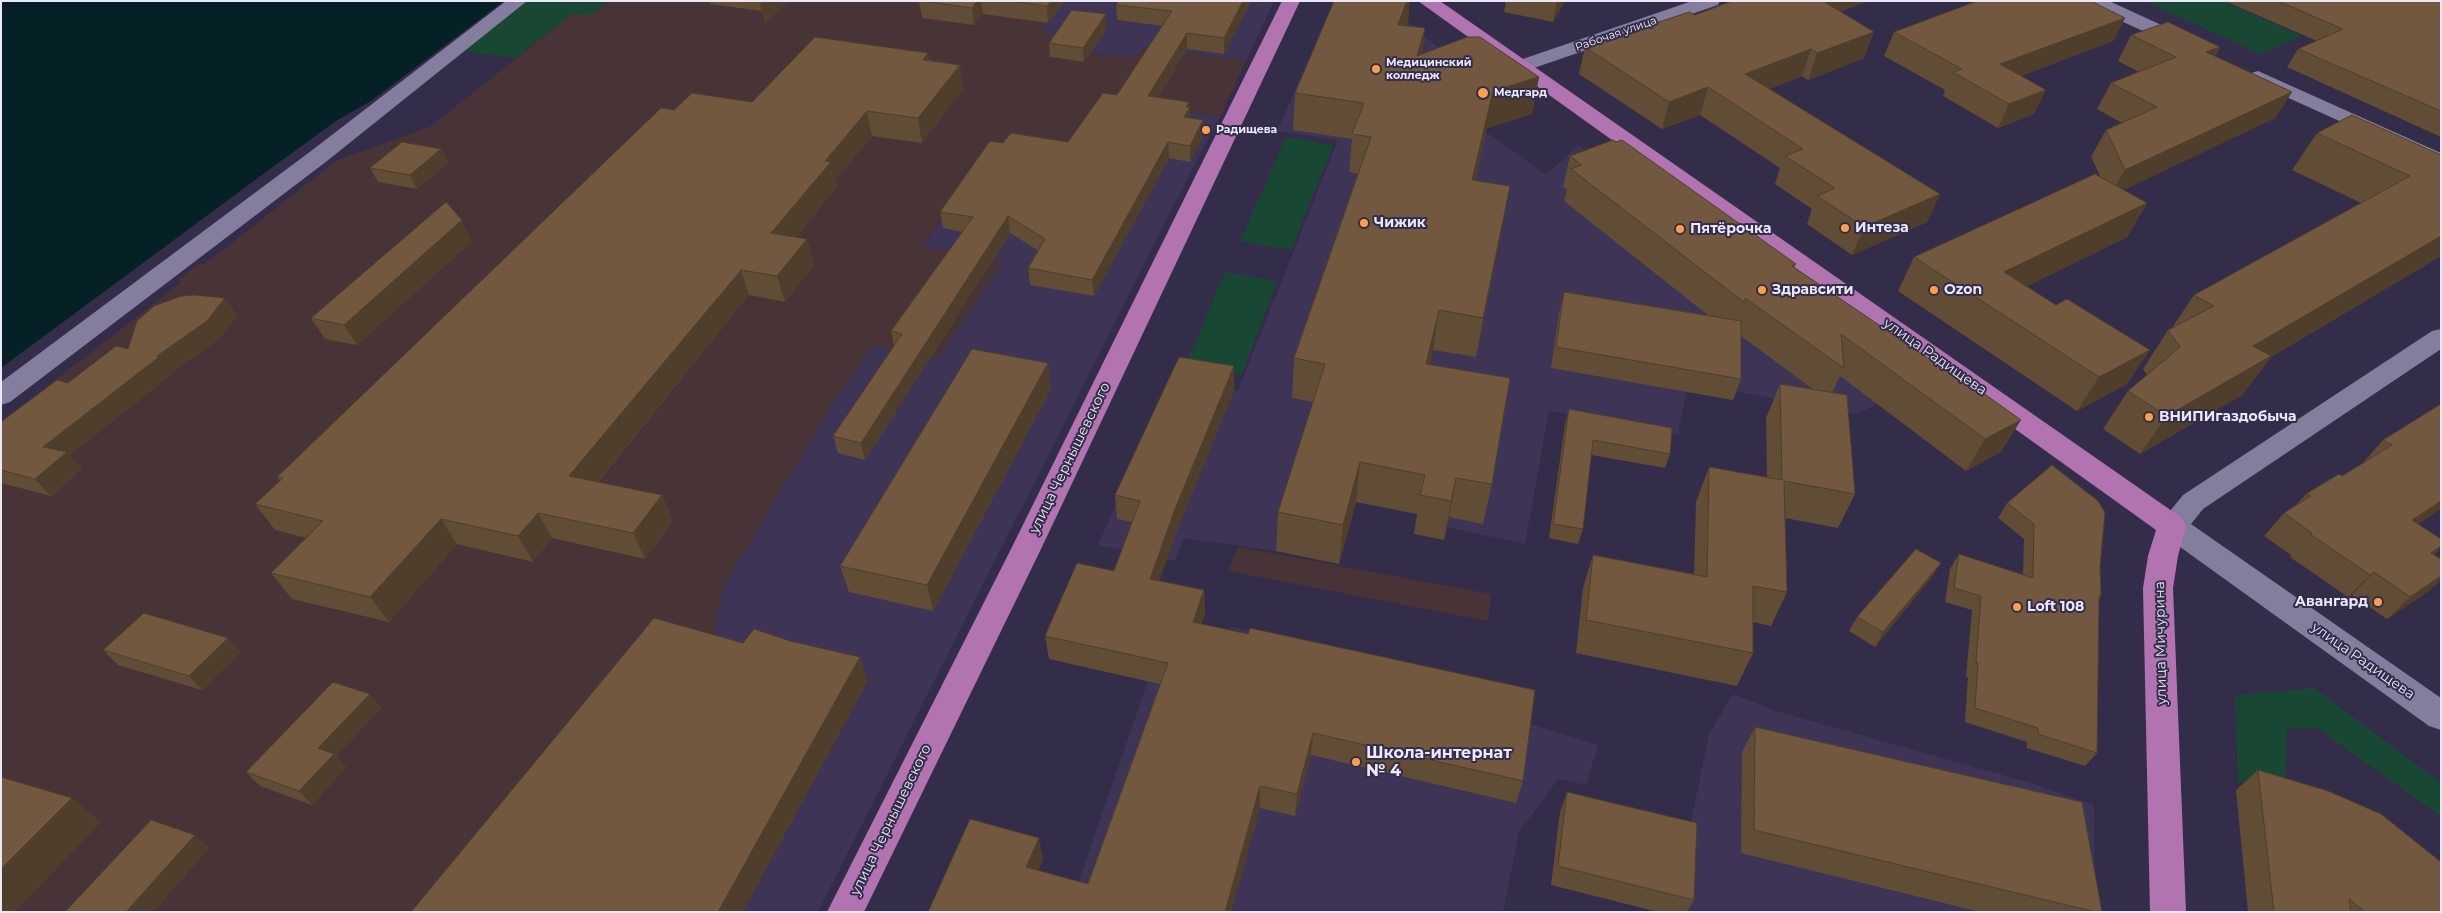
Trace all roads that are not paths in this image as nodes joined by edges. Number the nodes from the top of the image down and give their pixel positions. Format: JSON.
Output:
{"nodes":[{"id":1,"x":518,"y":1,"type":"edge"},
{"id":2,"x":1291,"y":1,"type":"edge"},
{"id":3,"x":1427,"y":1,"type":"edge"},
{"id":4,"x":1711,"y":1,"type":"edge"},
{"id":5,"x":2093,"y":1,"type":"edge"},
{"id":6,"x":1409,"y":6,"type":"dead end"},
{"id":7,"x":1464,"y":26,"type":"junction"},
{"id":8,"x":2201,"y":51,"type":"edge"},
{"id":9,"x":1521,"y":66,"type":"junction"},
{"id":10,"x":2237,"y":67,"type":"edge"},
{"id":11,"x":2441,"y":161,"type":"edge"},
{"id":12,"x":2441,"y":337,"type":"edge"},
{"id":13,"x":1,"y":396,"type":"edge"},
{"id":14,"x":2172,"y":526,"type":"junction"},
{"id":15,"x":2441,"y":716,"type":"edge"},
{"id":16,"x":845,"y":912,"type":"edge"},
{"id":17,"x":2168,"y":912,"type":"edge"}],
"edges":[{"from":1,"to":13,"type":"street"},
{"from":2,"to":16,"type":"main road","name":"улица Чернышевского"},
{"from":3,"to":7,"type":"main road","name":"улица Радищева"},
{"from":4,"to":9,"type":"street","name":"Рабочая улица"},
{"from":5,"to":8,"type":"street"},
{"from":6,"to":7,"type":"main road"},
{"from":7,"to":9,"type":"main road","name":"улица Радищева"},
{"from":9,"to":14,"type":"main road","name":"улица Радищева"},
{"from":10,"to":11,"type":"street"},
{"from":12,"to":14,"type":"street","name":"улица Мичурина"},
{"from":14,"to":15,"type":"street","name":"улица Радищева"},
{"from":14,"to":17,"type":"main road","name":"улица Мичурина"}]}
